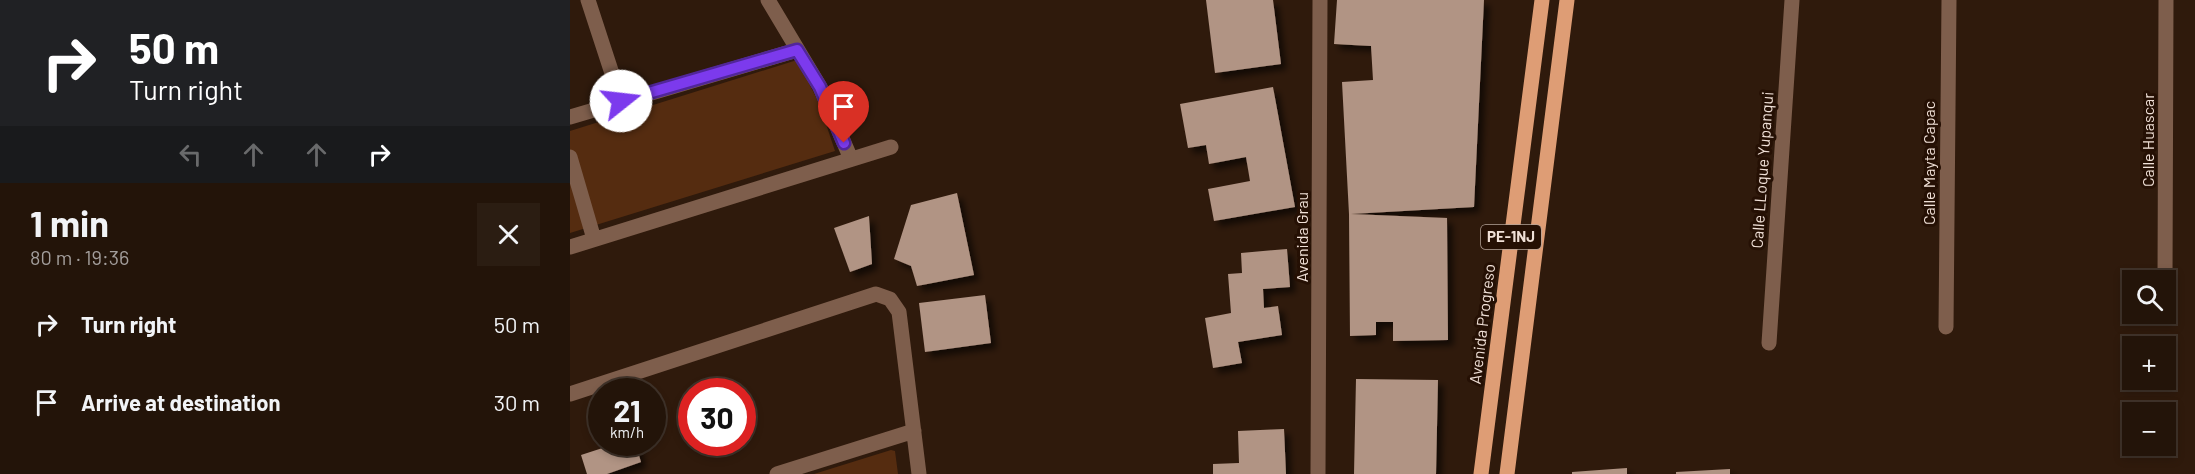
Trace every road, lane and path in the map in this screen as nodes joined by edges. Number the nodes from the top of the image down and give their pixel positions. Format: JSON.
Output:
{"nodes":[{"id":1,"x":588,"y":0,"type":"edge"},
{"id":2,"x":768,"y":0,"type":"edge"},
{"id":3,"x":1320,"y":0,"type":"edge"},
{"id":4,"x":1542,"y":0,"type":"edge"},
{"id":5,"x":1567,"y":0,"type":"edge"},
{"id":6,"x":1792,"y":0,"type":"edge"},
{"id":7,"x":1949,"y":0,"type":"edge"},
{"id":8,"x":2166,"y":0,"type":"edge"},
{"id":9,"x":797,"y":50,"type":"junction"},
{"id":10,"x":621,"y":101,"type":"junction"},
{"id":11,"x":570,"y":117,"type":"edge"},
{"id":12,"x":891,"y":147,"type":"dead end"},
{"id":13,"x":570,"y":157,"type":"edge"},
{"id":14,"x":851,"y":159,"type":"junction"},
{"id":15,"x":594,"y":239,"type":"junction"},
{"id":16,"x":570,"y":247,"type":"edge"},
{"id":17,"x":2165,"y":270,"type":"edge"},
{"id":18,"x":1946,"y":327,"type":"dead end"},
{"id":19,"x":1769,"y":342,"type":"dead end"},
{"id":20,"x":570,"y":394,"type":"edge"},
{"id":21,"x":914,"y":431,"type":"junction"},
{"id":22,"x":777,"y":474,"type":"edge"},
{"id":23,"x":919,"y":474,"type":"edge"},
{"id":24,"x":1318,"y":474,"type":"edge"},
{"id":25,"x":1481,"y":474,"type":"edge"},
{"id":26,"x":1507,"y":474,"type":"edge"}],
"edges":[{"from":1,"to":10,"type":"street"},
{"from":2,"to":9,"type":"street"},
{"from":3,"to":24,"type":"street","name":"Avenida Grau"},
{"from":4,"to":25,"type":"main road","name":"Avenida Progreso","number":"PE-1NJ"},
{"from":5,"to":26,"type":"main road","number":"PE-1NJ"},
{"from":6,"to":19,"type":"street","name":"Calle LLoque Yupanqui"},
{"from":7,"to":18,"type":"street","name":"Calle Mayta Capac"},
{"from":8,"to":17,"type":"street","name":"Calle Huascar"},
{"from":9,"to":10,"type":"street"},
{"from":9,"to":14,"type":"street"},
{"from":10,"to":11,"type":"street"},
{"from":12,"to":14,"type":"street"},
{"from":13,"to":15,"type":"street"},
{"from":14,"to":15,"type":"street"},
{"from":15,"to":16,"type":"street"},
{"from":20,"to":21,"type":"street"},
{"from":21,"to":22,"type":"street"},
{"from":21,"to":23,"type":"street"}]}
